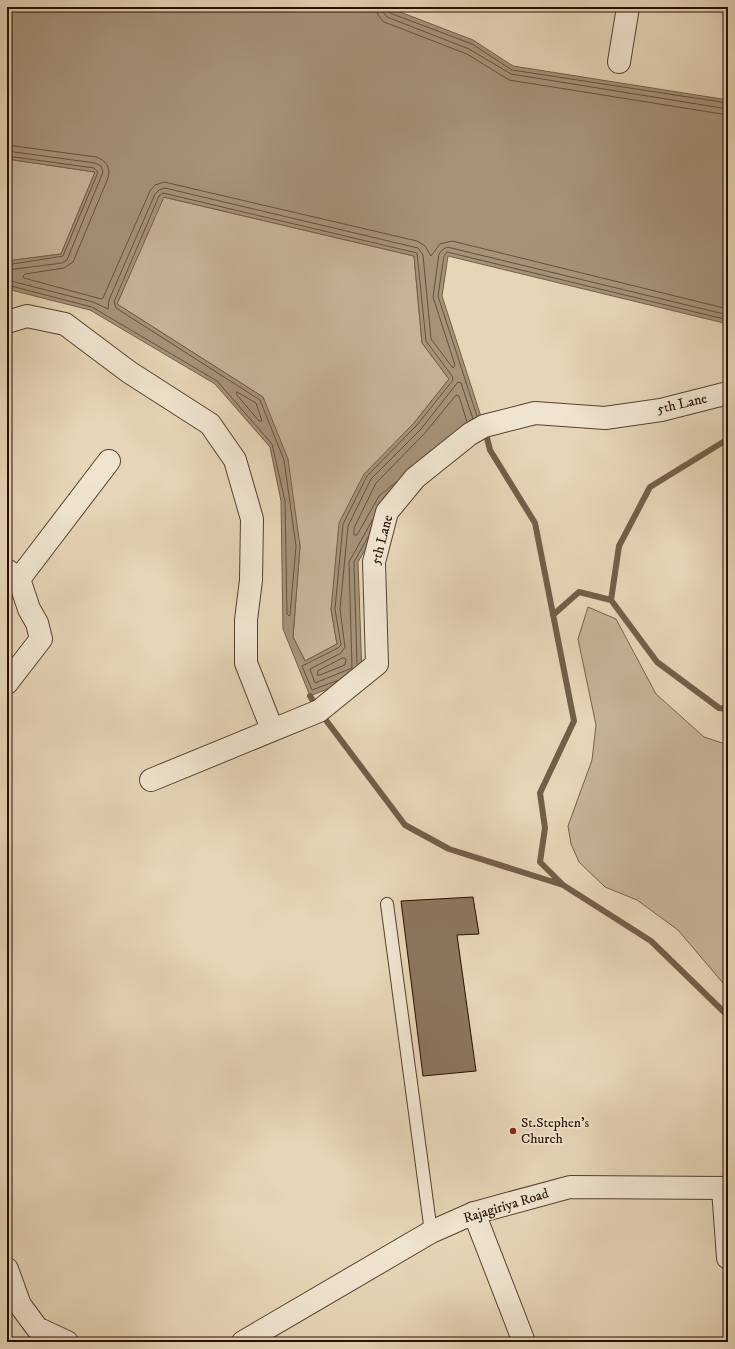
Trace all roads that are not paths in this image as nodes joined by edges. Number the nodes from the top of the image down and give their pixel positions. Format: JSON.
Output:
{"nodes":[{"id":1,"x":628,"y":7,"type":"edge"},
{"id":2,"x":619,"y":62,"type":"dead end"},
{"id":3,"x":7,"y":322,"type":"edge"},
{"id":4,"x":728,"y":393,"type":"edge"},
{"id":5,"x":109,"y":461,"type":"dead end"},
{"id":6,"x":13,"y":574,"type":"edge"},
{"id":7,"x":7,"y":683,"type":"edge"},
{"id":8,"x":272,"y":729,"type":"junction"},
{"id":9,"x":151,"y":780,"type":"dead end"},
{"id":10,"x":387,"y":904,"type":"dead end"},
{"id":11,"x":726,"y":1188,"type":"edge"},
{"id":12,"x":474,"y":1213,"type":"junction"},
{"id":13,"x":431,"y":1232,"type":"junction"},
{"id":14,"x":728,"y":1258,"type":"edge"},
{"id":15,"x":7,"y":1269,"type":"edge"},
{"id":16,"x":67,"y":1342,"type":"edge"},
{"id":17,"x":243,"y":1342,"type":"edge"},
{"id":18,"x":524,"y":1342,"type":"edge"}],
"edges":[{"from":1,"to":2,"type":"street"},
{"from":3,"to":8,"type":"street"},
{"from":4,"to":8,"type":"street","name":"5th Lane"},
{"from":5,"to":6,"type":"street"},
{"from":6,"to":7,"type":"street"},
{"from":8,"to":9,"type":"street","name":"5th Lane"},
{"from":10,"to":13,"type":"lane"},
{"from":11,"to":12,"type":"street","name":"Rajagiriya Road"},
{"from":11,"to":14,"type":"street"},
{"from":12,"to":13,"type":"street","name":"Rajagiriya Road"},
{"from":12,"to":18,"type":"street"},
{"from":13,"to":17,"type":"street","name":"Rajagiriya Road"},
{"from":15,"to":16,"type":"street"}]}
